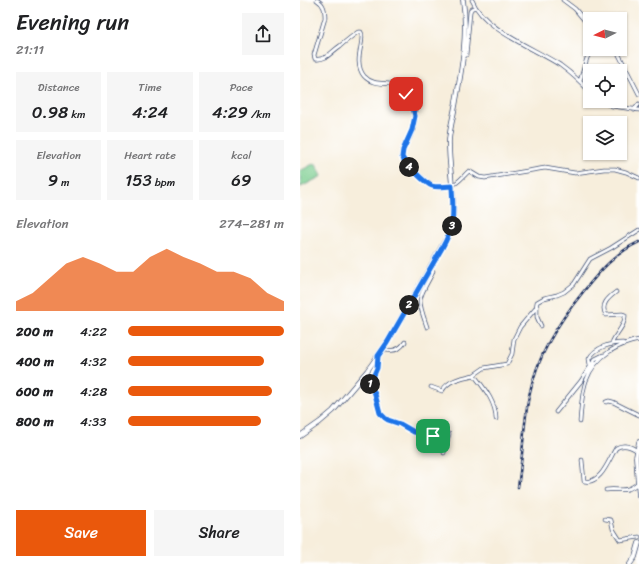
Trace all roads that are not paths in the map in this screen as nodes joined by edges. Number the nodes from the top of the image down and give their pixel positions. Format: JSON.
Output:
{"nodes":[{"id":1,"x":317,"y":0,"type":"edge"},
{"id":2,"x":463,"y":0,"type":"edge"},
{"id":3,"x":472,"y":0,"type":"edge"},
{"id":4,"x":563,"y":0,"type":"edge"},
{"id":5,"x":475,"y":7,"type":"junction"},
{"id":6,"x":583,"y":19,"type":"edge"},
{"id":7,"x":588,"y":56,"type":"edge"},
{"id":8,"x":620,"y":56,"type":"edge"},
{"id":9,"x":463,"y":58,"type":"junction"},
{"id":10,"x":580,"y":81,"type":"junction"},
{"id":11,"x":583,"y":84,"type":"edge"},
{"id":12,"x":639,"y":94,"type":"edge"},
{"id":13,"x":639,"y":104,"type":"edge"},
{"id":14,"x":623,"y":108,"type":"edge"},
{"id":15,"x":634,"y":110,"type":"junction"},
{"id":16,"x":639,"y":110,"type":"edge"},
{"id":17,"x":639,"y":178,"type":"edge"},
{"id":18,"x":452,"y":186,"type":"junction"},
{"id":19,"x":639,"y":230,"type":"edge"},
{"id":20,"x":430,"y":268,"type":"junction"},
{"id":21,"x":616,"y":292,"type":"dead end"},
{"id":22,"x":538,"y":302,"type":"junction"},
{"id":23,"x":541,"y":326,"type":"dead end"},
{"id":24,"x":427,"y":327,"type":"dead end"},
{"id":25,"x":639,"y":340,"type":"edge"},
{"id":26,"x":405,"y":342,"type":"dead end"},
{"id":27,"x":612,"y":343,"type":"junction"},
{"id":28,"x":623,"y":343,"type":"junction"},
{"id":29,"x":383,"y":349,"type":"junction"},
{"id":30,"x":606,"y":354,"type":"junction"},
{"id":31,"x":378,"y":356,"type":"junction"},
{"id":32,"x":590,"y":365,"type":"junction"},
{"id":33,"x":474,"y":375,"type":"junction"},
{"id":34,"x":431,"y":387,"type":"dead end"},
{"id":35,"x":606,"y":402,"type":"dead end"},
{"id":36,"x":556,"y":412,"type":"dead end"},
{"id":37,"x":639,"y":414,"type":"edge"},
{"id":38,"x":496,"y":419,"type":"dead end"},
{"id":39,"x":580,"y":422,"type":"dead end"},
{"id":40,"x":300,"y":436,"type":"edge"},
{"id":41,"x":639,"y":442,"type":"edge"},
{"id":42,"x":636,"y":450,"type":"junction"},
{"id":43,"x":444,"y":453,"type":"dead end"},
{"id":44,"x":582,"y":460,"type":"dead end"},
{"id":45,"x":638,"y":484,"type":"junction"},
{"id":46,"x":606,"y":490,"type":"dead end"},
{"id":47,"x":639,"y":496,"type":"edge"},
{"id":48,"x":605,"y":519,"type":"dead end"},
{"id":49,"x":639,"y":537,"type":"edge"},
{"id":50,"x":639,"y":543,"type":"edge"},
{"id":51,"x":630,"y":564,"type":"edge"}],
"edges":[{"from":1,"to":18,"type":"street"},
{"from":2,"to":9,"type":"street"},
{"from":3,"to":5,"type":"street"},
{"from":4,"to":6,"type":"street"},
{"from":5,"to":9,"type":"street"},
{"from":5,"to":10,"type":"street"},
{"from":7,"to":10,"type":"street"},
{"from":8,"to":12,"type":"street"},
{"from":9,"to":18,"type":"street"},
{"from":10,"to":11,"type":"street"},
{"from":13,"to":15,"type":"street"},
{"from":14,"to":15,"type":"street"},
{"from":15,"to":16,"type":"street"},
{"from":17,"to":18,"type":"street"},
{"from":18,"to":20,"type":"street"},
{"from":19,"to":22,"type":"street"},
{"from":20,"to":24,"type":"street"},
{"from":20,"to":29,"type":"street"},
{"from":21,"to":27,"type":"street"},
{"from":22,"to":23,"type":"street"},
{"from":22,"to":33,"type":"street"},
{"from":25,"to":28,"type":"street"},
{"from":26,"to":29,"type":"street"},
{"from":27,"to":28,"type":"street"},
{"from":27,"to":32,"type":"street"},
{"from":28,"to":30,"type":"street"},
{"from":29,"to":31,"type":"street"},
{"from":30,"to":32,"type":"street"},
{"from":30,"to":39,"type":"street"},
{"from":31,"to":40,"type":"street"},
{"from":31,"to":43,"type":"street"},
{"from":32,"to":36,"type":"street"},
{"from":33,"to":34,"type":"street"},
{"from":33,"to":38,"type":"street"},
{"from":35,"to":37,"type":"street"},
{"from":41,"to":42,"type":"street"},
{"from":42,"to":44,"type":"street"},
{"from":42,"to":45,"type":"street"},
{"from":45,"to":46,"type":"street"},
{"from":45,"to":47,"type":"street"},
{"from":48,"to":49,"type":"street"},
{"from":50,"to":51,"type":"street"}]}
